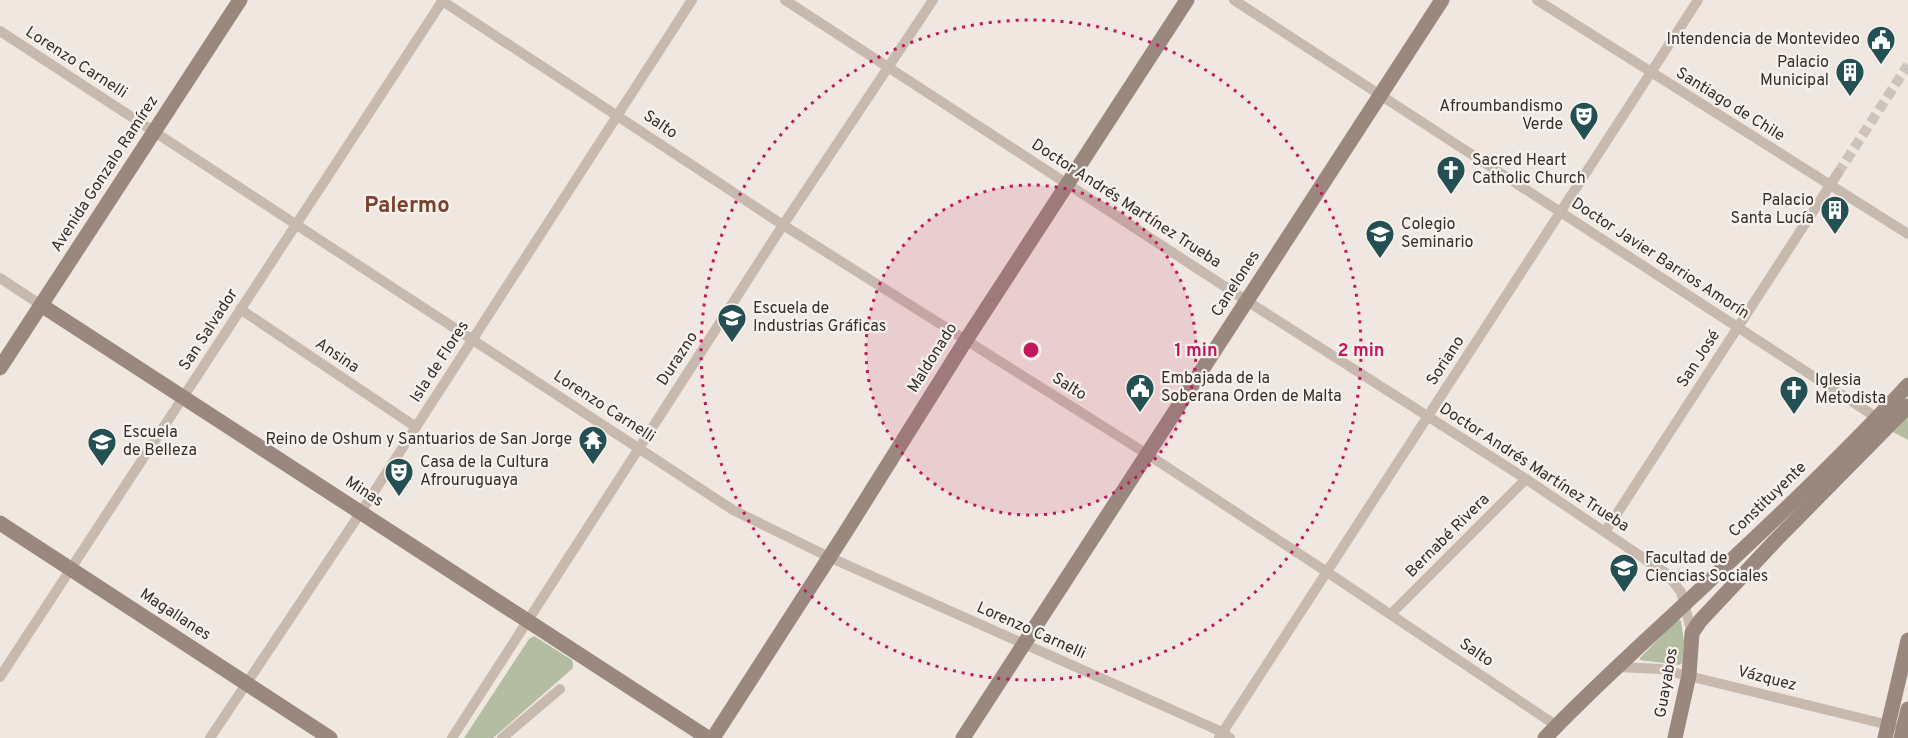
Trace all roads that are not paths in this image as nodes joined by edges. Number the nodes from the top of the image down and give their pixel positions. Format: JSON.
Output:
{"nodes":[{"id":1,"x":240,"y":0,"type":"edge"},
{"id":2,"x":442,"y":0,"type":"edge"},
{"id":3,"x":692,"y":0,"type":"edge"},
{"id":4,"x":786,"y":0,"type":"edge"},
{"id":5,"x":933,"y":0,"type":"edge"},
{"id":6,"x":1187,"y":0,"type":"edge"},
{"id":7,"x":1234,"y":0,"type":"edge"},
{"id":8,"x":1442,"y":0,"type":"edge"},
{"id":9,"x":1538,"y":0,"type":"edge"},
{"id":10,"x":1698,"y":0,"type":"edge"},
{"id":11,"x":0,"y":31,"type":"edge"},
{"id":12,"x":890,"y":68,"type":"junction"},
{"id":13,"x":1651,"y":73,"type":"junction"},
{"id":14,"x":1381,"y":94,"type":"junction"},
{"id":15,"x":619,"y":115,"type":"junction"},
{"id":16,"x":154,"y":131,"type":"junction"},
{"id":17,"x":1838,"y":172,"type":"tunnel mouth"},
{"id":18,"x":1068,"y":183,"type":"junction"},
{"id":19,"x":1830,"y":185,"type":"junction"},
{"id":20,"x":1561,"y":213,"type":"junction"},
{"id":21,"x":296,"y":224,"type":"junction"},
{"id":22,"x":783,"y":225,"type":"junction"},
{"id":23,"x":1908,"y":234,"type":"edge"},
{"id":24,"x":0,"y":278,"type":"edge"},
{"id":25,"x":1247,"y":301,"type":"junction"},
{"id":26,"x":41,"y":305,"type":"junction"},
{"id":27,"x":240,"y":309,"type":"junction"},
{"id":28,"x":1738,"y":327,"type":"junction"},
{"id":29,"x":473,"y":339,"type":"junction"},
{"id":30,"x":966,"y":340,"type":"junction"},
{"id":31,"x":0,"y":368,"type":"edge"},
{"id":32,"x":1908,"y":385,"type":"edge"},
{"id":33,"x":183,"y":396,"type":"junction"},
{"id":34,"x":1908,"y":406,"type":"edge"},
{"id":35,"x":1427,"y":416,"type":"junction"},
{"id":36,"x":1884,"y":422,"type":"junction"},
{"id":37,"x":416,"y":427,"type":"junction"},
{"id":38,"x":638,"y":448,"type":"junction"},
{"id":39,"x":1147,"y":454,"type":"junction"},
{"id":40,"x":1526,"y":479,"type":"junction"},
{"id":41,"x":361,"y":512,"type":"junction"},
{"id":42,"x":0,"y":523,"type":"edge"},
{"id":43,"x":1605,"y":532,"type":"junction"},
{"id":44,"x":829,"y":557,"type":"junction"},
{"id":45,"x":70,"y":569,"type":"junction"},
{"id":46,"x":1328,"y":572,"type":"junction"},
{"id":47,"x":1685,"y":604,"type":"junction"},
{"id":48,"x":1391,"y":614,"type":"junction"},
{"id":49,"x":528,"y":620,"type":"junction"},
{"id":50,"x":1692,"y":633,"type":"junction"},
{"id":51,"x":1908,"y":640,"type":"edge"},
{"id":52,"x":1024,"y":644,"type":"junction"},
{"id":53,"x":1618,"y":667,"type":"junction"},
{"id":54,"x":1689,"y":675,"type":"junction"},
{"id":55,"x":0,"y":677,"type":"edge"},
{"id":56,"x":246,"y":683,"type":"junction"},
{"id":57,"x":560,"y":689,"type":"dead end"},
{"id":58,"x":1908,"y":709,"type":"edge"},
{"id":59,"x":1557,"y":726,"type":"junction"},
{"id":60,"x":1887,"y":731,"type":"edge"},
{"id":61,"x":1904,"y":732,"type":"edge"},
{"id":62,"x":1224,"y":736,"type":"edge"},
{"id":63,"x":210,"y":738,"type":"edge"},
{"id":64,"x":330,"y":738,"type":"edge"},
{"id":65,"x":452,"y":738,"type":"edge"},
{"id":66,"x":502,"y":738,"type":"edge"},
{"id":67,"x":711,"y":738,"type":"edge"},
{"id":68,"x":963,"y":738,"type":"edge"},
{"id":69,"x":1545,"y":738,"type":"edge"},
{"id":70,"x":1675,"y":738,"type":"edge"}],
"edges":[{"from":1,"to":16,"type":"street","name":"Avenida Gonzalo Ramírez"},
{"from":2,"to":15,"type":"street","name":"Salto"},
{"from":2,"to":21,"type":"street","name":"San Salvador"},
{"from":3,"to":15,"type":"street","name":"Isla de Flores"},
{"from":4,"to":12,"type":"street","name":"Doctor Andrés Martínez Trueba"},
{"from":5,"to":12,"type":"street","name":"Durazno"},
{"from":6,"to":18,"type":"street","name":"Maldonado"},
{"from":7,"to":14,"type":"street","name":"Doctor Javier Barrios Amorín"},
{"from":8,"to":14,"type":"street","name":"Canelones"},
{"from":9,"to":13,"type":"street","name":"Santiago de Chile"},
{"from":10,"to":13,"type":"street","name":"Soriano"},
{"from":11,"to":16,"type":"street","name":"Lorenzo Carnelli"},
{"from":12,"to":18,"type":"street","name":"Doctor Andrés Martínez Trueba"},
{"from":12,"to":22,"type":"street","name":"Durazno"},
{"from":13,"to":19,"type":"street","name":"Santiago de Chile"},
{"from":13,"to":20,"type":"street","name":"Soriano"},
{"from":14,"to":20,"type":"street","name":"Doctor Javier Barrios Amorín"},
{"from":14,"to":25,"type":"street","name":"Canelones"},
{"from":15,"to":22,"type":"street","name":"Salto"},
{"from":15,"to":29,"type":"street","name":"Isla de Flores"},
{"from":16,"to":21,"type":"street","name":"Lorenzo Carnelli"},
{"from":16,"to":26,"type":"street","name":"Avenida Gonzalo Ramírez"},
{"from":17,"to":19,"type":"street","name":"San José"},
{"from":18,"to":25,"type":"street","name":"Doctor Andrés Martínez Trueba"},
{"from":18,"to":30,"type":"street","name":"Maldonado"},
{"from":19,"to":23,"type":"street","name":"Santiago de Chile"},
{"from":19,"to":28,"type":"street","name":"San José"},
{"from":20,"to":28,"type":"street","name":"Doctor Javier Barrios Amorín"},
{"from":20,"to":35,"type":"street","name":"Soriano"},
{"from":21,"to":27,"type":"street","name":"San Salvador"},
{"from":21,"to":29,"type":"street","name":"Lorenzo Carnelli"},
{"from":22,"to":30,"type":"street","name":"Salto"},
{"from":22,"to":38,"type":"street","name":"Durazno"},
{"from":24,"to":26,"type":"street","name":"Minas"},
{"from":25,"to":35,"type":"street","name":"Doctor Andrés Martínez Trueba"},
{"from":25,"to":39,"type":"street","name":"Canelones"},
{"from":26,"to":31,"type":"street","name":"Avenida Gonzalo Ramírez"},
{"from":26,"to":33,"type":"street","name":"Minas"},
{"from":27,"to":33,"type":"street","name":"San Salvador"},
{"from":27,"to":37,"type":"street","name":"Ansina"},
{"from":28,"to":36,"type":"street","name":"Doctor Javier Barrios Amorín"},
{"from":28,"to":43,"type":"street","name":"San José"},
{"from":29,"to":37,"type":"street","name":"Isla de Flores"},
{"from":29,"to":38,"type":"street","name":"Lorenzo Carnelli"},
{"from":30,"to":39,"type":"street","name":"Salto"},
{"from":30,"to":44,"type":"street","name":"Maldonado"},
{"from":32,"to":36,"type":"street","name":"Constituyente"},
{"from":33,"to":41,"type":"street","name":"Minas"},
{"from":33,"to":45,"type":"street","name":"San Salvador"},
{"from":34,"to":36,"type":"street","name":"Constituyente"},
{"from":35,"to":40,"type":"street","name":"Doctor Andrés Martínez Trueba"},
{"from":35,"to":46,"type":"street","name":"Soriano"},
{"from":36,"to":47,"type":"street","name":"Constituyente"},
{"from":36,"to":50,"type":"street","name":"Constituyente"},
{"from":37,"to":41,"type":"street","name":"Isla de Flores"},
{"from":38,"to":44,"type":"street","name":"Lorenzo Carnelli"},
{"from":38,"to":49,"type":"street","name":"Durazno"},
{"from":39,"to":46,"type":"street","name":"Salto"},
{"from":39,"to":52,"type":"street","name":"Canelones"},
{"from":40,"to":43,"type":"street","name":"Doctor Andrés Martínez Trueba"},
{"from":40,"to":48,"type":"street","name":"Bernabé Rivera"},
{"from":41,"to":49,"type":"street","name":"Minas"},
{"from":41,"to":56,"type":"street","name":"Isla de Flores"},
{"from":42,"to":45,"type":"street","name":"Magallanes"},
{"from":43,"to":47,"type":"street","name":"Doctor Andrés Martínez Trueba"},
{"from":44,"to":52,"type":"street","name":"Lorenzo Carnelli"},
{"from":44,"to":67,"type":"street","name":"Maldonado"},
{"from":45,"to":55,"type":"street","name":"San Salvador"},
{"from":45,"to":56,"type":"street","name":"Magallanes"},
{"from":46,"to":48,"type":"street","name":"Salto"},
{"from":46,"to":62,"type":"street","name":"Soriano"},
{"from":47,"to":50,"type":"street","name":"Doctor Andrés Martínez Trueba"},
{"from":47,"to":53,"type":"street","name":"Constituyente"},
{"from":48,"to":59,"type":"street","name":"Salto"},
{"from":49,"to":65,"type":"street","name":"Durazno"},
{"from":49,"to":67,"type":"street","name":"Minas"},
{"from":50,"to":54,"type":"street","name":"Guayabos"},
{"from":51,"to":60,"type":"street"},
{"from":52,"to":62,"type":"street","name":"Lorenzo Carnelli"},
{"from":52,"to":68,"type":"street","name":"Canelones"},
{"from":53,"to":54,"type":"street","name":"Vázquez"},
{"from":53,"to":59,"type":"street","name":"Constituyente"},
{"from":54,"to":60,"type":"street","name":"Vázquez"},
{"from":54,"to":70,"type":"street","name":"Guayabos"},
{"from":56,"to":63,"type":"street","name":"Isla de Flores"},
{"from":56,"to":64,"type":"street","name":"Magallanes"},
{"from":57,"to":66,"type":"street"},
{"from":58,"to":61,"type":"street"},
{"from":59,"to":69,"type":"street","name":"Constituyente"},
{"from":60,"to":61,"type":"street","name":"Vázquez"}]}
